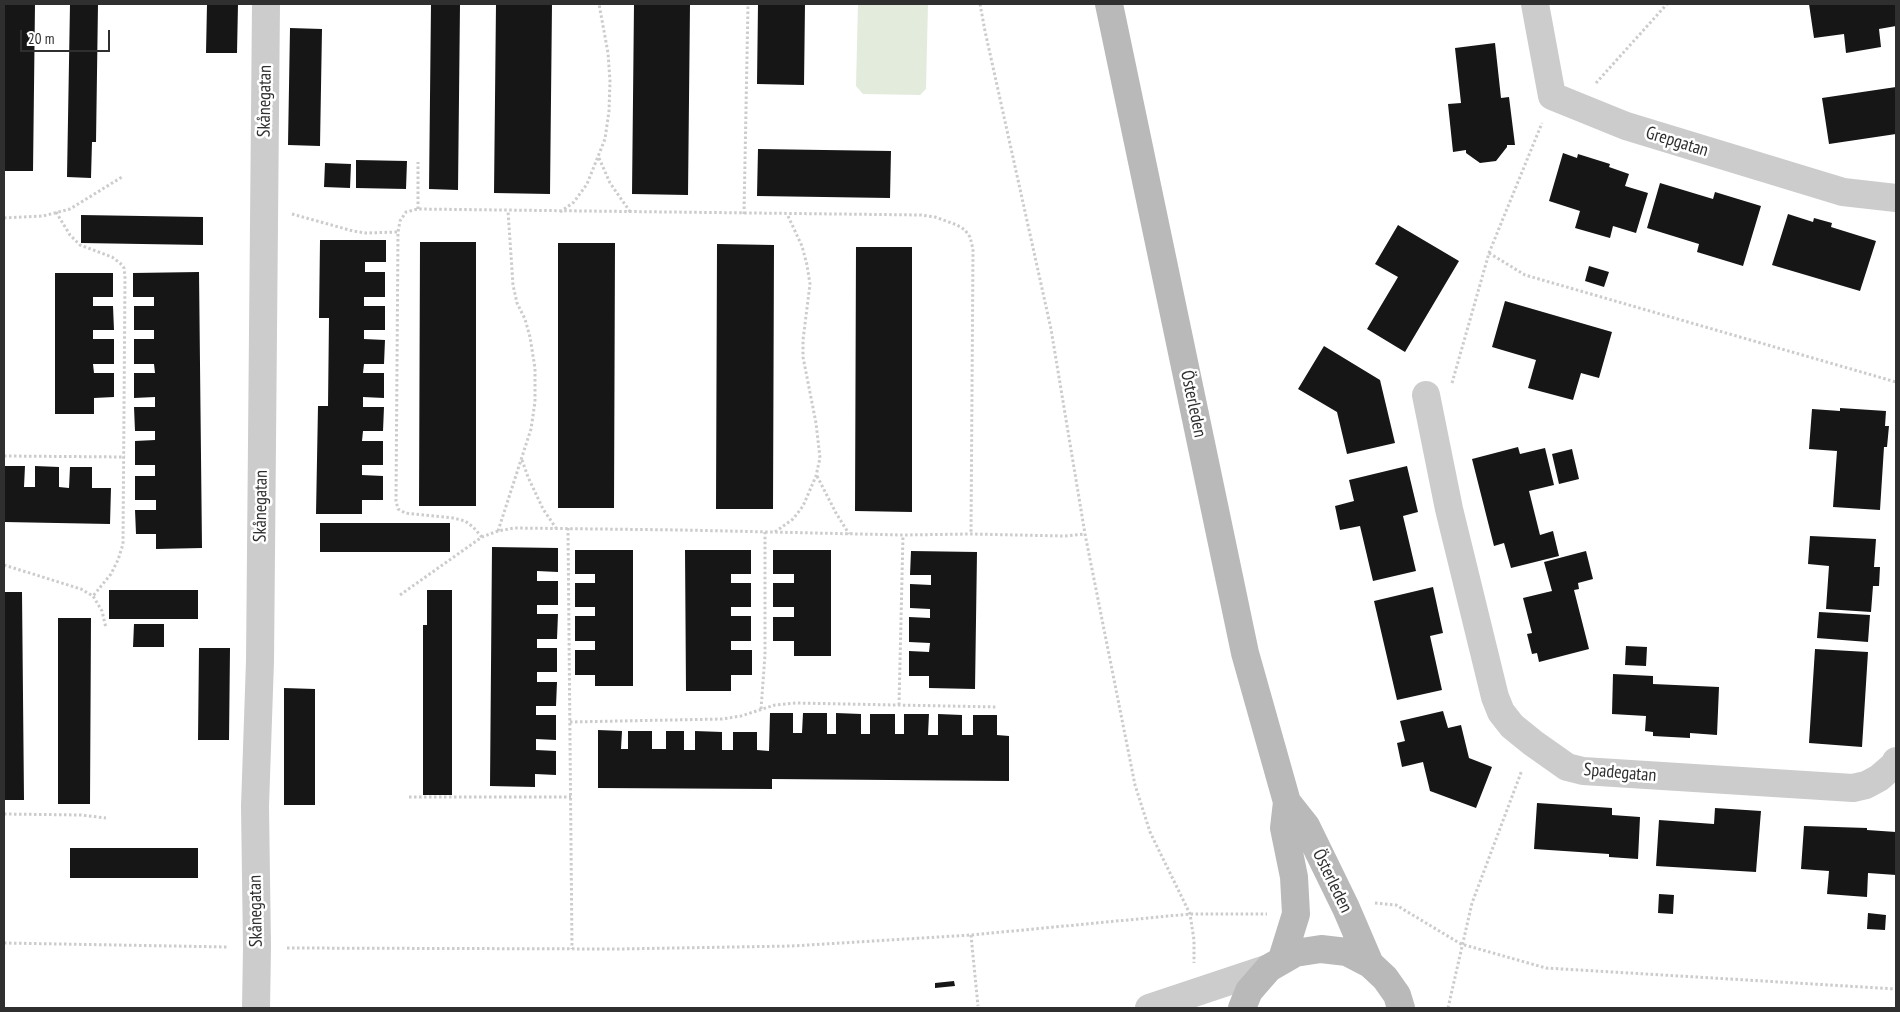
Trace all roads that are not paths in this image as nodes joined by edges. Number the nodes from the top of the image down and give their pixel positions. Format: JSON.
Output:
{"nodes":[{"id":1,"x":266,"y":4,"type":"edge"},
{"id":2,"x":1109,"y":4,"type":"edge"},
{"id":3,"x":1535,"y":4,"type":"edge"},
{"id":4,"x":1896,"y":198,"type":"edge"},
{"id":5,"x":1426,"y":395,"type":"dead end"},
{"id":6,"x":1896,"y":761,"type":"edge"},
{"id":7,"x":1287,"y":802,"type":"junction"},
{"id":8,"x":1276,"y":964,"type":"junction"},
{"id":9,"x":1370,"y":964,"type":"junction"},
{"id":10,"x":256,"y":1008,"type":"edge"},
{"id":11,"x":1149,"y":1008,"type":"edge"},
{"id":12,"x":1242,"y":1008,"type":"edge"},
{"id":13,"x":1401,"y":1008,"type":"edge"}],
"edges":[{"from":1,"to":10,"type":"street","name":"Skånegatan"},
{"from":2,"to":7,"type":"main road","name":"Österleden"},
{"from":3,"to":4,"type":"street","name":"Grepgatan"},
{"from":5,"to":6,"type":"street","name":"Spadegatan"},
{"from":7,"to":8,"type":"main road","name":"Österleden"},
{"from":7,"to":9,"type":"main road","name":"Österleden"},
{"from":8,"to":9,"type":"main road"},
{"from":8,"to":11,"type":"street"},
{"from":8,"to":12,"type":"main road"},
{"from":9,"to":13,"type":"main road"}]}
